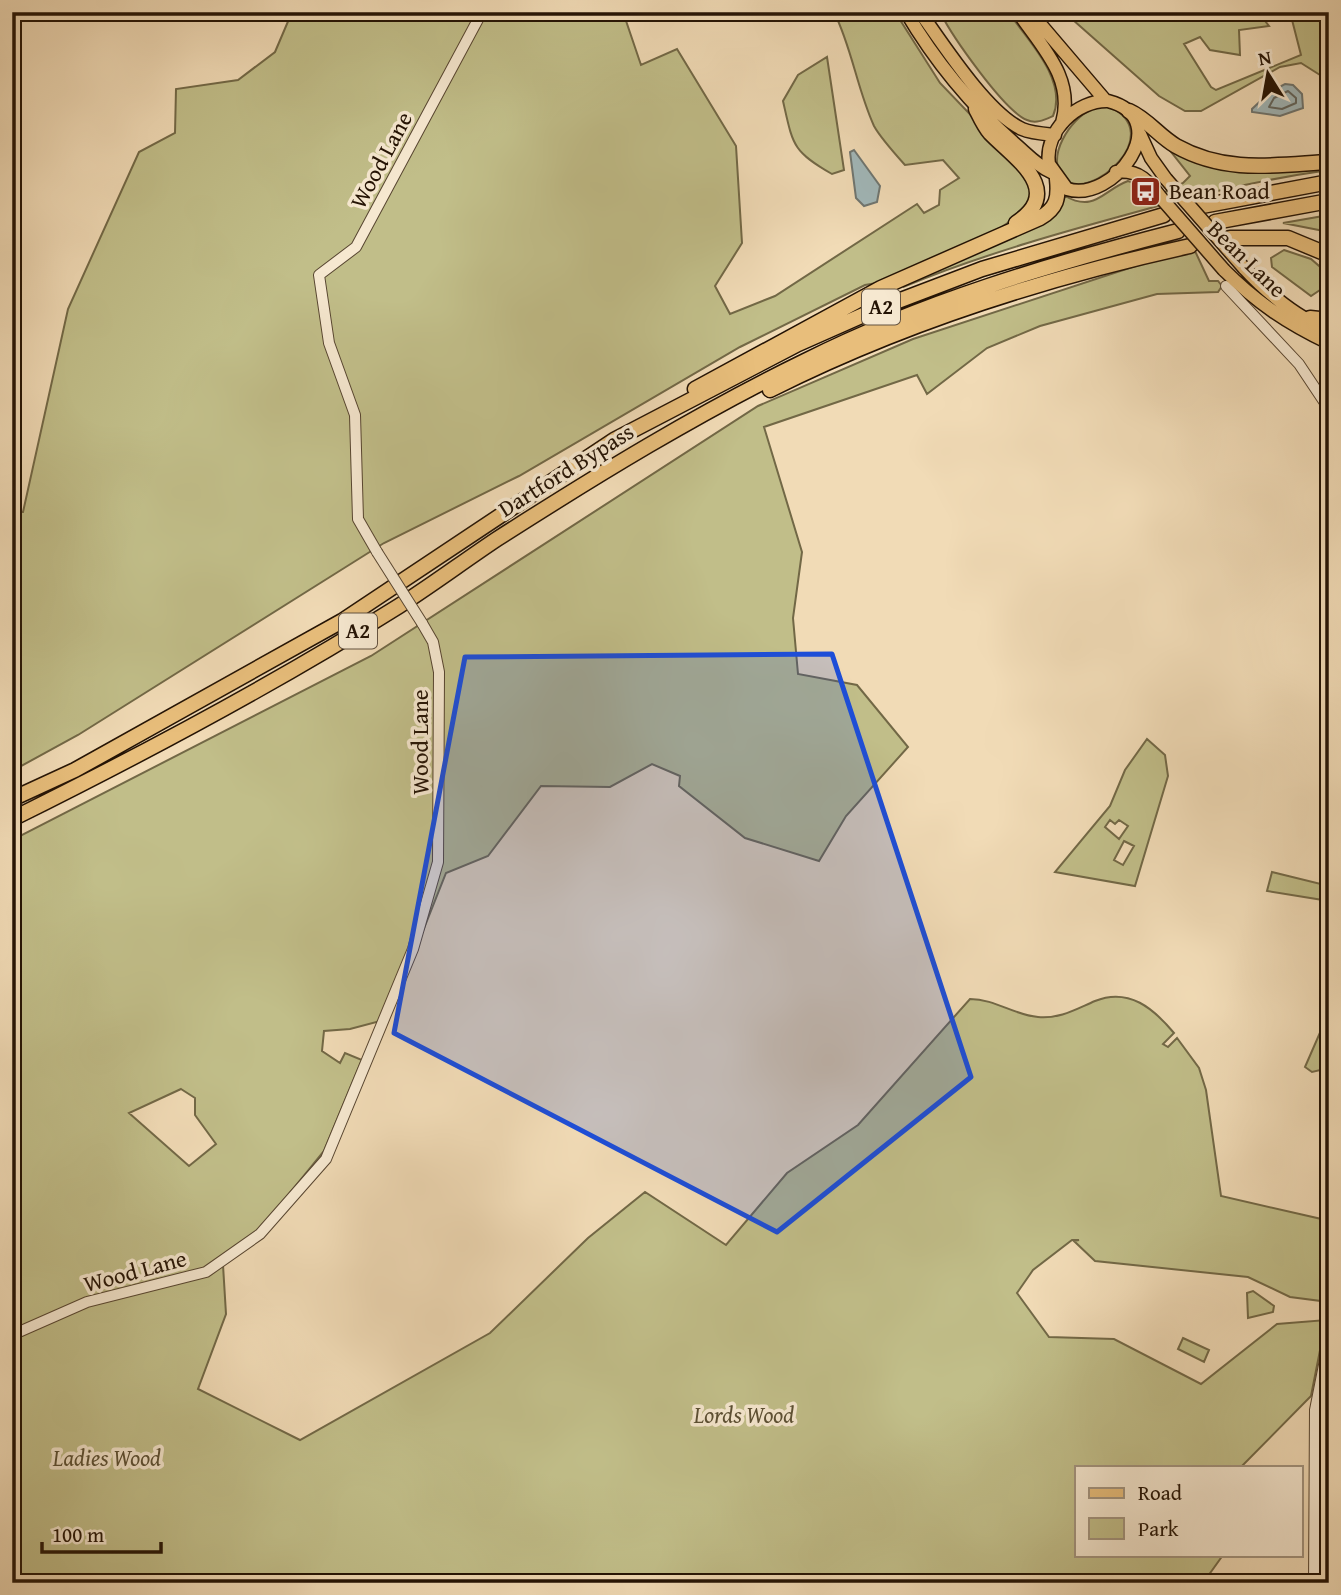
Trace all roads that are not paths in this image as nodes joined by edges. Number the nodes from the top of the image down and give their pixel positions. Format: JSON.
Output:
{"nodes":[{"id":1,"x":482,"y":12,"type":"edge"},
{"id":2,"x":906,"y":12,"type":"edge"},
{"id":3,"x":920,"y":12,"type":"edge"},
{"id":4,"x":1018,"y":12,"type":"edge"},
{"id":5,"x":1030,"y":12,"type":"edge"},
{"id":6,"x":1105,"y":100,"type":"junction"},
{"id":7,"x":976,"y":109,"type":"junction"},
{"id":8,"x":1129,"y":111,"type":"junction"},
{"id":9,"x":1139,"y":130,"type":"junction"},
{"id":10,"x":1055,"y":135,"type":"junction"},
{"id":11,"x":1329,"y":162,"type":"edge"},
{"id":12,"x":1116,"y":172,"type":"junction"},
{"id":13,"x":1055,"y":176,"type":"junction"},
{"id":14,"x":1329,"y":182,"type":"edge"},
{"id":15,"x":1329,"y":201,"type":"edge"},
{"id":16,"x":1202,"y":206,"type":"dead end"},
{"id":17,"x":1164,"y":215,"type":"dead end"},
{"id":18,"x":1215,"y":222,"type":"dead end"},
{"id":19,"x":1007,"y":231,"type":"junction"},
{"id":20,"x":1178,"y":231,"type":"dead end"},
{"id":21,"x":1230,"y":239,"type":"dead end"},
{"id":22,"x":1190,"y":246,"type":"dead end"},
{"id":23,"x":1329,"y":255,"type":"edge"},
{"id":24,"x":1225,"y":289,"type":"dead end"},
{"id":25,"x":1310,"y":318,"type":"junction"},
{"id":26,"x":1329,"y":320,"type":"edge"},
{"id":27,"x":1329,"y":328,"type":"edge"},
{"id":28,"x":1329,"y":343,"type":"edge"},
{"id":29,"x":1329,"y":409,"type":"edge"},
{"id":30,"x":691,"y":420,"type":"junction"},
{"id":31,"x":614,"y":440,"type":"junction"},
{"id":32,"x":12,"y":799,"type":"edge"},
{"id":33,"x":12,"y":819,"type":"edge"},
{"id":34,"x":12,"y":1335,"type":"edge"},
{"id":35,"x":1329,"y":1340,"type":"edge"},
{"id":36,"x":1314,"y":1583,"type":"edge"}],
"edges":[{"from":1,"to":34,"type":"street","name":"Wood Lane","bridge":true},
{"from":2,"to":7,"type":"main road"},
{"from":3,"to":10,"type":"main road"},
{"from":4,"to":10,"type":"main road"},
{"from":5,"to":6,"type":"main road"},
{"from":6,"to":8,"type":"main road"},
{"from":6,"to":10,"type":"main road"},
{"from":7,"to":13,"type":"main road"},
{"from":7,"to":19,"type":"highway"},
{"from":8,"to":9,"type":"main road"},
{"from":8,"to":11,"type":"highway"},
{"from":9,"to":12,"type":"main road"},
{"from":9,"to":25,"type":"main road","name":"Bean Lane","bridge":true},
{"from":10,"to":13,"type":"main road"},
{"from":12,"to":13,"type":"main road"},
{"from":12,"to":28,"type":"main road","name":"Bean Lane","bridge":true},
{"from":13,"to":19,"type":"highway"},
{"from":14,"to":16,"type":"highway"},
{"from":15,"to":18,"type":"highway"},
{"from":17,"to":31,"type":"highway","name":"Dartford Bypass","number":"A2"},
{"from":19,"to":31,"type":"highway"},
{"from":20,"to":30,"type":"highway","name":"Dartford Bypass","number":"A2"},
{"from":21,"to":23,"type":"highway"},
{"from":22,"to":30,"type":"highway","number":"A2"},
{"from":24,"to":29,"type":"street","name":"Bean Lane"},
{"from":25,"to":26,"type":"highway"},
{"from":25,"to":27,"type":"main road","name":"Bean Lane"},
{"from":30,"to":33,"type":"highway","name":"Dartford Bypass","number":"A2"},
{"from":31,"to":32,"type":"highway","name":"Dartford Bypass","number":"A2"},
{"from":35,"to":36,"type":"street"}]}
